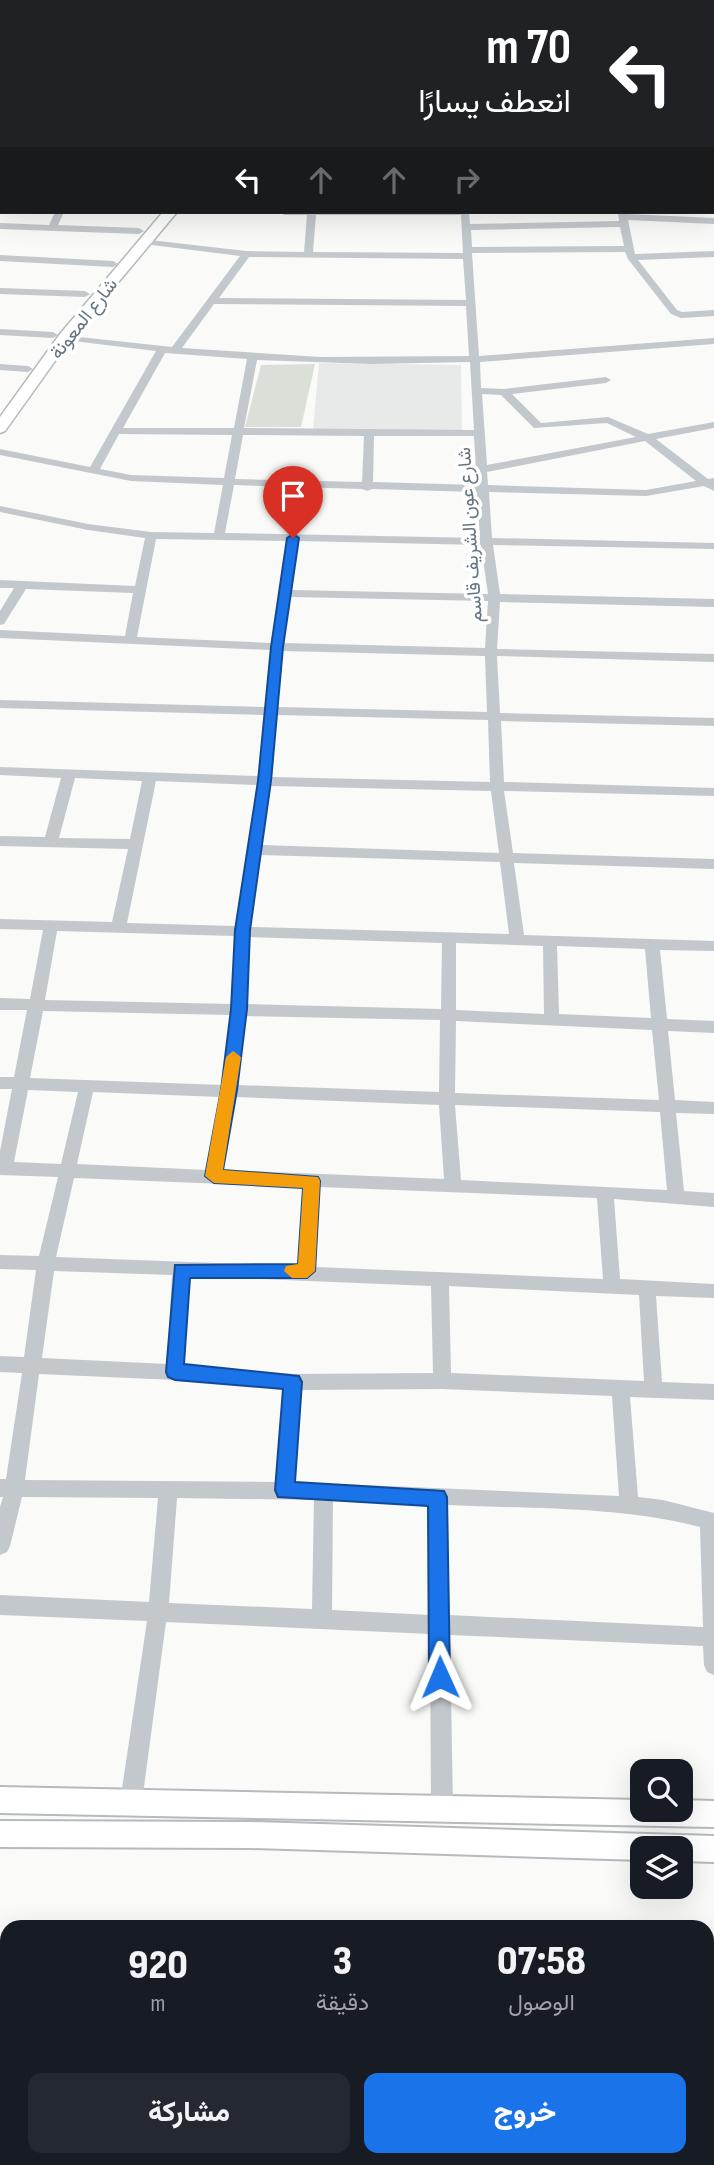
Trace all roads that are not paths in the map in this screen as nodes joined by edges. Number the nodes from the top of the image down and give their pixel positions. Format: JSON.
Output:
{"nodes":[{"id":1,"x":58,"y":214,"type":"edge"},
{"id":2,"x":156,"y":214,"type":"edge"},
{"id":3,"x":168,"y":214,"type":"edge"},
{"id":4,"x":312,"y":214,"type":"edge"},
{"id":5,"x":465,"y":214,"type":"edge"},
{"id":6,"x":623,"y":218,"type":"edge"},
{"id":7,"x":714,"y":221,"type":"edge"},
{"id":8,"x":1,"y":226,"type":"edge"},
{"id":9,"x":546,"y":226,"type":"junction"},
{"id":10,"x":466,"y":227,"type":"junction"},
{"id":11,"x":52,"y":228,"type":"junction"},
{"id":12,"x":142,"y":236,"type":"junction"},
{"id":13,"x":549,"y":249,"type":"junction"},
{"id":14,"x":468,"y":253,"type":"junction"},
{"id":15,"x":630,"y":253,"type":"junction"},
{"id":16,"x":246,"y":254,"type":"junction"},
{"id":17,"x":308,"y":254,"type":"junction"},
{"id":18,"x":714,"y":254,"type":"edge"},
{"id":19,"x":0,"y":258,"type":"edge"},
{"id":20,"x":113,"y":264,"type":"junction"},
{"id":21,"x":0,"y":291,"type":"edge"},
{"id":22,"x":85,"y":294,"type":"junction"},
{"id":23,"x":214,"y":301,"type":"junction"},
{"id":24,"x":470,"y":303,"type":"junction"},
{"id":25,"x":714,"y":313,"type":"edge"},
{"id":26,"x":0,"y":332,"type":"edge"},
{"id":27,"x":59,"y":336,"type":"junction"},
{"id":28,"x":714,"y":341,"type":"edge"},
{"id":29,"x":161,"y":351,"type":"junction"},
{"id":30,"x":174,"y":352,"type":"junction"},
{"id":31,"x":252,"y":358,"type":"junction"},
{"id":32,"x":473,"y":359,"type":"junction"},
{"id":33,"x":0,"y":367,"type":"edge"},
{"id":34,"x":27,"y":369,"type":"junction"},
{"id":35,"x":606,"y":380,"type":"dead end"},
{"id":36,"x":476,"y":391,"type":"junction"},
{"id":37,"x":504,"y":392,"type":"junction"},
{"id":38,"x":0,"y":406,"type":"edge"},
{"id":39,"x":714,"y":425,"type":"edge"},
{"id":40,"x":0,"y":428,"type":"edge"},
{"id":41,"x":114,"y":431,"type":"junction"},
{"id":42,"x":239,"y":433,"type":"junction"},
{"id":43,"x":479,"y":433,"type":"junction"},
{"id":44,"x":369,"y":434,"type":"junction"},
{"id":45,"x":647,"y":439,"type":"junction"},
{"id":46,"x":0,"y":452,"type":"edge"},
{"id":47,"x":484,"y":469,"type":"junction"},
{"id":48,"x":93,"y":471,"type":"junction"},
{"id":49,"x":230,"y":482,"type":"junction"},
{"id":50,"x":712,"y":485,"type":"edge"},
{"id":51,"x":367,"y":488,"type":"junction"},
{"id":52,"x":485,"y":490,"type":"junction"},
{"id":53,"x":0,"y":509,"type":"edge"},
{"id":54,"x":151,"y":535,"type":"junction"},
{"id":55,"x":219,"y":535,"type":"junction"},
{"id":56,"x":293,"y":538,"type":"junction"},
{"id":57,"x":486,"y":540,"type":"junction"},
{"id":58,"x":714,"y":546,"type":"edge"},
{"id":59,"x":0,"y":584,"type":"edge"},
{"id":60,"x":22,"y":585,"type":"junction"},
{"id":61,"x":138,"y":590,"type":"junction"},
{"id":62,"x":284,"y":593,"type":"junction"},
{"id":63,"x":494,"y":596,"type":"junction"},
{"id":64,"x":714,"y":603,"type":"edge"},
{"id":65,"x":0,"y":621,"type":"edge"},
{"id":66,"x":0,"y":634,"type":"edge"},
{"id":67,"x":130,"y":641,"type":"junction"},
{"id":68,"x":277,"y":647,"type":"junction"},
{"id":69,"x":491,"y":653,"type":"junction"},
{"id":70,"x":714,"y":658,"type":"edge"},
{"id":71,"x":0,"y":704,"type":"edge"},
{"id":72,"x":272,"y":711,"type":"junction"},
{"id":73,"x":494,"y":717,"type":"junction"},
{"id":74,"x":714,"y":722,"type":"edge"},
{"id":75,"x":0,"y":771,"type":"edge"},
{"id":76,"x":69,"y":774,"type":"junction"},
{"id":77,"x":149,"y":776,"type":"junction"},
{"id":78,"x":265,"y":781,"type":"junction"},
{"id":79,"x":497,"y":787,"type":"junction"},
{"id":80,"x":714,"y":792,"type":"edge"},
{"id":81,"x":0,"y":841,"type":"edge"},
{"id":82,"x":51,"y":841,"type":"junction"},
{"id":83,"x":136,"y":844,"type":"junction"},
{"id":84,"x":256,"y":850,"type":"junction"},
{"id":85,"x":506,"y":857,"type":"junction"},
{"id":86,"x":714,"y":864,"type":"edge"},
{"id":87,"x":0,"y":924,"type":"edge"},
{"id":88,"x":51,"y":926,"type":"junction"},
{"id":89,"x":118,"y":929,"type":"junction"},
{"id":90,"x":242,"y":930,"type":"junction"},
{"id":91,"x":449,"y":937,"type":"junction"},
{"id":92,"x":517,"y":940,"type":"junction"},
{"id":93,"x":550,"y":942,"type":"junction"},
{"id":94,"x":652,"y":945,"type":"junction"},
{"id":95,"x":714,"y":946,"type":"edge"},
{"id":96,"x":0,"y":1004,"type":"edge"},
{"id":97,"x":36,"y":1004,"type":"junction"},
{"id":98,"x":239,"y":1009,"type":"junction"},
{"id":99,"x":448,"y":1015,"type":"junction"},
{"id":100,"x":552,"y":1020,"type":"junction"},
{"id":101,"x":657,"y":1023,"type":"junction"},
{"id":102,"x":714,"y":1027,"type":"edge"},
{"id":103,"x":0,"y":1083,"type":"edge"},
{"id":104,"x":20,"y":1083,"type":"junction"},
{"id":105,"x":87,"y":1085,"type":"junction"},
{"id":106,"x":229,"y":1090,"type":"junction"},
{"id":107,"x":447,"y":1098,"type":"junction"},
{"id":108,"x":665,"y":1106,"type":"junction"},
{"id":109,"x":714,"y":1108,"type":"edge"},
{"id":110,"x":3,"y":1168,"type":"edge"},
{"id":111,"x":66,"y":1171,"type":"junction"},
{"id":112,"x":214,"y":1176,"type":"junction"},
{"id":113,"x":312,"y":1181,"type":"junction"},
{"id":114,"x":453,"y":1187,"type":"junction"},
{"id":115,"x":605,"y":1192,"type":"junction"},
{"id":116,"x":676,"y":1198,"type":"junction"},
{"id":117,"x":714,"y":1200,"type":"edge"},
{"id":118,"x":0,"y":1262,"type":"edge"},
{"id":119,"x":46,"y":1264,"type":"junction"},
{"id":120,"x":181,"y":1270,"type":"junction"},
{"id":121,"x":307,"y":1271,"type":"junction"},
{"id":122,"x":440,"y":1279,"type":"junction"},
{"id":123,"x":612,"y":1287,"type":"junction"},
{"id":124,"x":647,"y":1288,"type":"junction"},
{"id":125,"x":714,"y":1291,"type":"edge"},
{"id":126,"x":0,"y":1364,"type":"edge"},
{"id":127,"x":32,"y":1365,"type":"junction"},
{"id":128,"x":175,"y":1372,"type":"junction"},
{"id":129,"x":442,"y":1381,"type":"junction"},
{"id":130,"x":293,"y":1382,"type":"junction"},
{"id":131,"x":620,"y":1388,"type":"junction"},
{"id":132,"x":653,"y":1388,"type":"junction"},
{"id":133,"x":714,"y":1392,"type":"edge"},
{"id":134,"x":7,"y":1488,"type":"edge"},
{"id":135,"x":285,"y":1490,"type":"junction"},
{"id":136,"x":324,"y":1491,"type":"junction"},
{"id":137,"x":168,"y":1492,"type":"junction"},
{"id":138,"x":438,"y":1497,"type":"junction"},
{"id":139,"x":629,"y":1506,"type":"junction"},
{"id":140,"x":711,"y":1521,"type":"edge"},
{"id":141,"x":0,"y":1546,"type":"edge"},
{"id":142,"x":0,"y":1605,"type":"edge"},
{"id":143,"x":158,"y":1611,"type":"junction"},
{"id":144,"x":322,"y":1619,"type":"junction"},
{"id":145,"x":438,"y":1624,"type":"junction"},
{"id":146,"x":713,"y":1637,"type":"edge"},
{"id":147,"x":714,"y":1665,"type":"edge"},
{"id":148,"x":0,"y":1800,"type":"edge"},
{"id":149,"x":131,"y":1802,"type":"junction"},
{"id":150,"x":442,"y":1808,"type":"junction"},
{"id":151,"x":714,"y":1814,"type":"edge"},
{"id":152,"x":0,"y":1834,"type":"edge"},
{"id":153,"x":714,"y":1849,"type":"edge"}],
"edges":[{"from":1,"to":11,"type":"street"},
{"from":2,"to":12,"type":"highway","name":"شارع المعونة"},
{"from":3,"to":12,"type":"highway","name":"شارع المعونة"},
{"from":4,"to":17,"type":"street"},
{"from":5,"to":10,"type":"street","name":"شارع عون الشريف قاسم"},
{"from":6,"to":7,"type":"street"},
{"from":6,"to":9,"type":"street"},
{"from":6,"to":15,"type":"street"},
{"from":8,"to":11,"type":"street"},
{"from":9,"to":10,"type":"street"},
{"from":9,"to":13,"type":"street"},
{"from":10,"to":14,"type":"street","name":"شارع عون الشريف قاسم"},
{"from":11,"to":12,"type":"street"},
{"from":12,"to":16,"type":"street"},
{"from":12,"to":20,"type":"highway","name":"شارع المعونة"},
{"from":12,"to":27,"type":"highway","name":"شارع المعونة"},
{"from":13,"to":14,"type":"street"},
{"from":13,"to":15,"type":"street"},
{"from":14,"to":17,"type":"street"},
{"from":14,"to":24,"type":"street","name":"شارع عون الشريف قاسم"},
{"from":15,"to":18,"type":"street"},
{"from":15,"to":25,"type":"street"},
{"from":16,"to":17,"type":"street"},
{"from":16,"to":23,"type":"street"},
{"from":19,"to":20,"type":"street"},
{"from":20,"to":22,"type":"highway","name":"شارع المعونة"},
{"from":21,"to":22,"type":"street"},
{"from":22,"to":27,"type":"highway","name":"شارع المعونة"},
{"from":23,"to":24,"type":"street"},
{"from":23,"to":30,"type":"street"},
{"from":24,"to":32,"type":"street","name":"شارع عون الشريف قاسم"},
{"from":26,"to":27,"type":"street"},
{"from":27,"to":29,"type":"street"},
{"from":27,"to":34,"type":"highway","name":"شارع المعونة"},
{"from":27,"to":40,"type":"highway","name":"شارع المعونة"},
{"from":28,"to":32,"type":"street"},
{"from":29,"to":30,"type":"street"},
{"from":29,"to":41,"type":"street"},
{"from":30,"to":31,"type":"street"},
{"from":31,"to":32,"type":"street"},
{"from":31,"to":42,"type":"street"},
{"from":32,"to":36,"type":"street","name":"شارع عون الشريف قاسم"},
{"from":33,"to":34,"type":"street"},
{"from":34,"to":38,"type":"highway","name":"شارع المعونة"},
{"from":35,"to":37,"type":"street"},
{"from":36,"to":37,"type":"street"},
{"from":36,"to":43,"type":"street","name":"شارع عون الشريف قاسم"},
{"from":37,"to":45,"type":"street"},
{"from":39,"to":45,"type":"street"},
{"from":41,"to":42,"type":"street"},
{"from":41,"to":48,"type":"street"},
{"from":42,"to":44,"type":"street"},
{"from":42,"to":49,"type":"street"},
{"from":43,"to":44,"type":"street"},
{"from":43,"to":47,"type":"street","name":"شارع عون الشريف قاسم"},
{"from":44,"to":51,"type":"street"},
{"from":45,"to":47,"type":"street"},
{"from":45,"to":50,"type":"street"},
{"from":46,"to":48,"type":"street"},
{"from":47,"to":52,"type":"street","name":"شارع عون الشريف قاسم"},
{"from":48,"to":49,"type":"street"},
{"from":49,"to":51,"type":"street"},
{"from":49,"to":55,"type":"street"},
{"from":50,"to":52,"type":"street"},
{"from":51,"to":52,"type":"street"},
{"from":52,"to":57,"type":"street","name":"شارع عون الشريف قاسم"},
{"from":53,"to":54,"type":"street"},
{"from":54,"to":55,"type":"street"},
{"from":54,"to":61,"type":"street"},
{"from":55,"to":56,"type":"street"},
{"from":56,"to":57,"type":"street"},
{"from":56,"to":62,"type":"street"},
{"from":57,"to":58,"type":"street"},
{"from":57,"to":63,"type":"street","name":"شارع عون الشريف قاسم"},
{"from":59,"to":60,"type":"street"},
{"from":60,"to":61,"type":"street"},
{"from":60,"to":65,"type":"street"},
{"from":61,"to":67,"type":"street"},
{"from":62,"to":63,"type":"street"},
{"from":62,"to":68,"type":"street"},
{"from":63,"to":64,"type":"street"},
{"from":63,"to":69,"type":"street","name":"شارع عون الشريف قاسم"},
{"from":66,"to":67,"type":"street"},
{"from":67,"to":68,"type":"street"},
{"from":68,"to":69,"type":"street"},
{"from":68,"to":72,"type":"street"},
{"from":69,"to":70,"type":"street"},
{"from":69,"to":73,"type":"street","name":"شارع عون الشريف قاسم"},
{"from":71,"to":72,"type":"street"},
{"from":72,"to":73,"type":"street"},
{"from":72,"to":78,"type":"street"},
{"from":73,"to":74,"type":"street"},
{"from":73,"to":79,"type":"street","name":"شارع عون الشريف قاسم"},
{"from":75,"to":76,"type":"street"},
{"from":76,"to":77,"type":"street"},
{"from":76,"to":82,"type":"street"},
{"from":77,"to":78,"type":"street"},
{"from":77,"to":83,"type":"street"},
{"from":78,"to":79,"type":"street"},
{"from":78,"to":84,"type":"street"},
{"from":79,"to":80,"type":"street"},
{"from":79,"to":85,"type":"street","name":"شارع عون الشريف قاسم"},
{"from":81,"to":82,"type":"street"},
{"from":82,"to":83,"type":"street"},
{"from":83,"to":89,"type":"street"},
{"from":84,"to":85,"type":"street"},
{"from":84,"to":90,"type":"street"},
{"from":85,"to":86,"type":"street"},
{"from":85,"to":92,"type":"street","name":"شارع عون الشريف قاسم"},
{"from":87,"to":88,"type":"street"},
{"from":88,"to":89,"type":"street"},
{"from":88,"to":97,"type":"street"},
{"from":89,"to":90,"type":"street"},
{"from":90,"to":91,"type":"street"},
{"from":90,"to":98,"type":"street"},
{"from":91,"to":92,"type":"street"},
{"from":91,"to":99,"type":"street"},
{"from":92,"to":93,"type":"street"},
{"from":93,"to":94,"type":"street"},
{"from":93,"to":100,"type":"street"},
{"from":94,"to":95,"type":"street"},
{"from":94,"to":101,"type":"street"},
{"from":96,"to":97,"type":"street"},
{"from":97,"to":98,"type":"street"},
{"from":97,"to":104,"type":"street"},
{"from":98,"to":99,"type":"street"},
{"from":98,"to":106,"type":"street"},
{"from":99,"to":100,"type":"street"},
{"from":99,"to":107,"type":"street"},
{"from":100,"to":101,"type":"street"},
{"from":101,"to":102,"type":"street"},
{"from":101,"to":108,"type":"street"},
{"from":103,"to":104,"type":"street"},
{"from":104,"to":105,"type":"street"},
{"from":104,"to":110,"type":"street"},
{"from":105,"to":106,"type":"street"},
{"from":105,"to":111,"type":"street"},
{"from":106,"to":107,"type":"street"},
{"from":106,"to":112,"type":"street"},
{"from":107,"to":108,"type":"street"},
{"from":107,"to":114,"type":"street"},
{"from":108,"to":109,"type":"street"},
{"from":108,"to":116,"type":"street"},
{"from":110,"to":111,"type":"street"},
{"from":111,"to":112,"type":"street"},
{"from":111,"to":119,"type":"street"},
{"from":112,"to":113,"type":"street"},
{"from":113,"to":114,"type":"street"},
{"from":113,"to":121,"type":"street"},
{"from":114,"to":115,"type":"street"},
{"from":115,"to":116,"type":"street"},
{"from":115,"to":123,"type":"street"},
{"from":116,"to":117,"type":"street"},
{"from":118,"to":119,"type":"street"},
{"from":119,"to":120,"type":"street"},
{"from":119,"to":127,"type":"street"},
{"from":120,"to":121,"type":"street"},
{"from":120,"to":128,"type":"street"},
{"from":121,"to":122,"type":"street"},
{"from":122,"to":123,"type":"street"},
{"from":122,"to":129,"type":"street"},
{"from":123,"to":124,"type":"street"},
{"from":124,"to":125,"type":"street"},
{"from":124,"to":132,"type":"street"},
{"from":126,"to":127,"type":"street"},
{"from":127,"to":128,"type":"street"},
{"from":127,"to":134,"type":"street"},
{"from":128,"to":130,"type":"street"},
{"from":129,"to":130,"type":"street"},
{"from":129,"to":131,"type":"street"},
{"from":130,"to":135,"type":"street"},
{"from":131,"to":132,"type":"street"},
{"from":131,"to":139,"type":"street"},
{"from":132,"to":133,"type":"street"},
{"from":134,"to":137,"type":"street"},
{"from":134,"to":141,"type":"street"},
{"from":135,"to":136,"type":"street"},
{"from":135,"to":137,"type":"street"},
{"from":136,"to":138,"type":"street"},
{"from":136,"to":144,"type":"street"},
{"from":137,"to":143,"type":"street"},
{"from":138,"to":139,"type":"street"},
{"from":138,"to":145,"type":"street"},
{"from":139,"to":140,"type":"street"},
{"from":140,"to":146,"type":"street"},
{"from":142,"to":143,"type":"street"},
{"from":143,"to":144,"type":"street"},
{"from":143,"to":149,"type":"street"},
{"from":144,"to":145,"type":"street"},
{"from":145,"to":146,"type":"street"},
{"from":145,"to":150,"type":"street"},
{"from":146,"to":147,"type":"street"},
{"from":148,"to":149,"type":"main road"},
{"from":149,"to":150,"type":"main road"},
{"from":150,"to":151,"type":"main road"},
{"from":152,"to":153,"type":"main road"}]}
